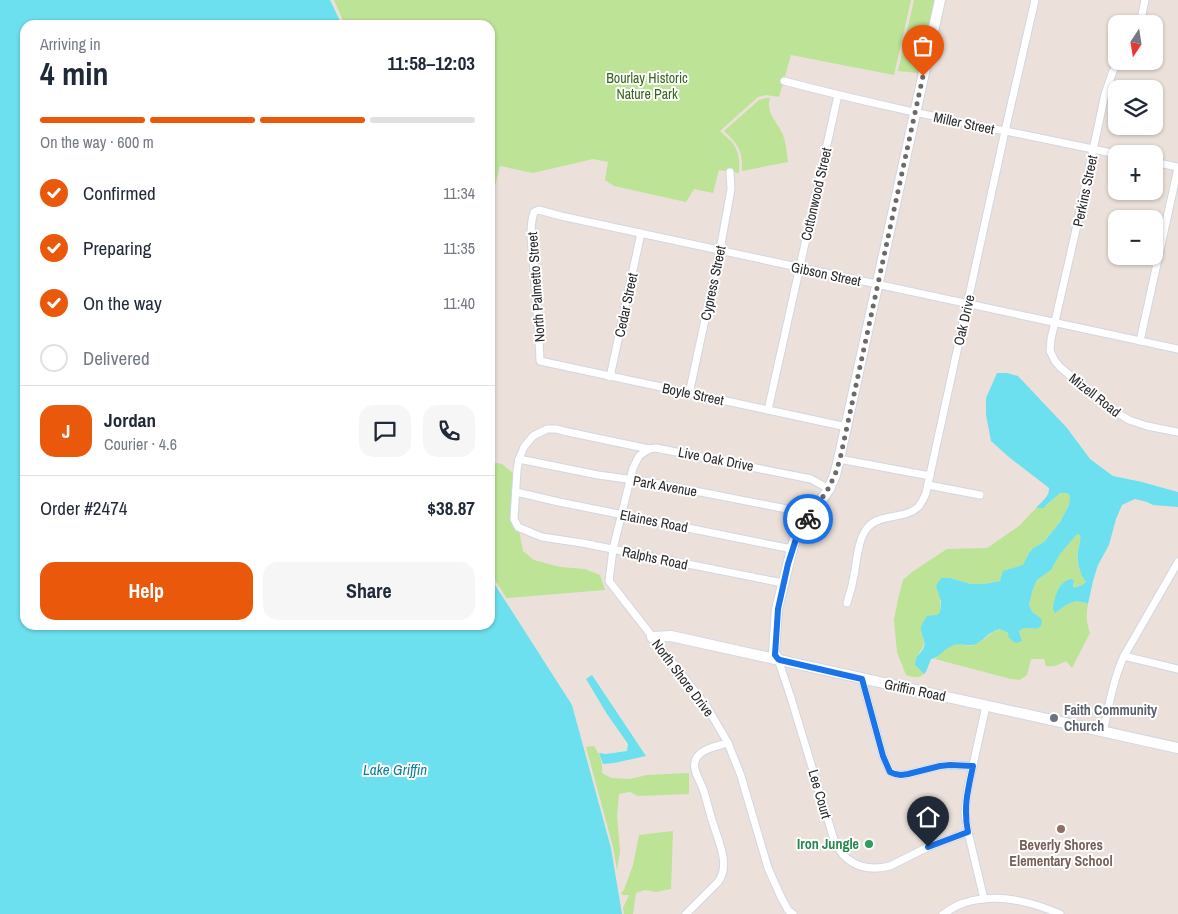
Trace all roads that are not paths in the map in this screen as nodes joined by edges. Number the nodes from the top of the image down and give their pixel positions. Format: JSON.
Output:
{"nodes":[{"id":1,"x":940,"y":0,"type":"edge"},
{"id":2,"x":1035,"y":0,"type":"edge"},
{"id":3,"x":1145,"y":0,"type":"edge"},
{"id":4,"x":1142,"y":15,"type":"edge"},
{"id":5,"x":1114,"y":70,"type":"edge"},
{"id":6,"x":784,"y":81,"type":"dead end"},
{"id":7,"x":838,"y":95,"type":"junction"},
{"id":8,"x":915,"y":112,"type":"junction"},
{"id":9,"x":1005,"y":132,"type":"junction"},
{"id":10,"x":1093,"y":149,"type":"junction"},
{"id":11,"x":1108,"y":152,"type":"edge"},
{"id":12,"x":1163,"y":164,"type":"edge"},
{"id":13,"x":1178,"y":168,"type":"edge"},
{"id":14,"x":730,"y":172,"type":"dead end"},
{"id":15,"x":534,"y":212,"type":"joint"},
{"id":16,"x":641,"y":233,"type":"junction"},
{"id":17,"x":720,"y":250,"type":"junction"},
{"id":18,"x":799,"y":268,"type":"junction"},
{"id":19,"x":878,"y":285,"type":"junction"},
{"id":20,"x":967,"y":304,"type":"junction"},
{"id":21,"x":1054,"y":323,"type":"junction"},
{"id":22,"x":1140,"y":341,"type":"junction"},
{"id":23,"x":1178,"y":349,"type":"edge"},
{"id":24,"x":540,"y":362,"type":"joint"},
{"id":25,"x":610,"y":377,"type":"junction"},
{"id":26,"x":690,"y":394,"type":"junction"},
{"id":27,"x":768,"y":410,"type":"junction"},
{"id":28,"x":847,"y":427,"type":"junction"},
{"id":29,"x":1178,"y":432,"type":"edge"},
{"id":30,"x":648,"y":449,"type":"junction"},
{"id":31,"x":519,"y":458,"type":"junction"},
{"id":32,"x":840,"y":459,"type":"junction"},
{"id":33,"x":930,"y":476,"type":"junction"},
{"id":34,"x":630,"y":479,"type":"junction"},
{"id":35,"x":928,"y":485,"type":"junction"},
{"id":36,"x":828,"y":489,"type":"junction"},
{"id":37,"x":516,"y":492,"type":"junction"},
{"id":38,"x":980,"y":495,"type":"dead end"},
{"id":39,"x":621,"y":515,"type":"junction"},
{"id":40,"x":809,"y":517,"type":"junction"},
{"id":41,"x":613,"y":549,"type":"junction"},
{"id":42,"x":792,"y":549,"type":"junction"},
{"id":43,"x":1178,"y":562,"type":"edge"},
{"id":44,"x":783,"y":583,"type":"junction"},
{"id":45,"x":847,"y":603,"type":"dead end"},
{"id":46,"x":652,"y":636,"type":"junction"},
{"id":47,"x":1124,"y":656,"type":"junction"},
{"id":48,"x":778,"y":659,"type":"junction"},
{"id":49,"x":1178,"y":669,"type":"edge"},
{"id":50,"x":862,"y":679,"type":"junction"},
{"id":51,"x":986,"y":706,"type":"junction"},
{"id":52,"x":1103,"y":732,"type":"junction"},
{"id":53,"x":728,"y":743,"type":"junction"},
{"id":54,"x":1178,"y":748,"type":"edge"},
{"id":55,"x":973,"y":766,"type":"junction"},
{"id":56,"x":968,"y":832,"type":"junction"},
{"id":57,"x":984,"y":899,"type":"junction"},
{"id":58,"x":691,"y":913,"type":"edge"},
{"id":59,"x":793,"y":914,"type":"edge"},
{"id":60,"x":943,"y":914,"type":"edge"},
{"id":61,"x":1060,"y":914,"type":"edge"}],
"edges":[{"from":1,"to":8,"type":"street"},
{"from":2,"to":9,"type":"street","name":"Oak Drive"},
{"from":3,"to":4,"type":"street"},
{"from":5,"to":10,"type":"street","name":"Perkins Street"},
{"from":6,"to":7,"type":"street","name":"Miller Street"},
{"from":7,"to":8,"type":"street","name":"Miller Street"},
{"from":7,"to":18,"type":"street","name":"Cottonwood Street"},
{"from":8,"to":9,"type":"street","name":"Miller Street"},
{"from":8,"to":19,"type":"street"},
{"from":9,"to":10,"type":"street","name":"Miller Street"},
{"from":9,"to":20,"type":"street","name":"Oak Drive"},
{"from":10,"to":11,"type":"street","name":"Miller Street"},
{"from":10,"to":21,"type":"street","name":"Perkins Street"},
{"from":12,"to":13,"type":"street"},
{"from":13,"to":22,"type":"street"},
{"from":14,"to":17,"type":"street","name":"Cypress Street"},
{"from":15,"to":16,"type":"street","name":"Gibson Street"},
{"from":15,"to":24,"type":"street","name":"North Palmetto Street"},
{"from":16,"to":17,"type":"street","name":"Gibson Street"},
{"from":16,"to":25,"type":"street","name":"Cedar Street"},
{"from":17,"to":18,"type":"street","name":"Gibson Street"},
{"from":17,"to":26,"type":"street","name":"Cypress Street"},
{"from":18,"to":19,"type":"street","name":"Gibson Street"},
{"from":18,"to":27,"type":"street","name":"Cottonwood Street"},
{"from":19,"to":20,"type":"street","name":"Gibson Street"},
{"from":19,"to":28,"type":"street"},
{"from":20,"to":21,"type":"street","name":"Gibson Street"},
{"from":20,"to":33,"type":"street","name":"Oak Drive"},
{"from":21,"to":22,"type":"street","name":"Gibson Street"},
{"from":21,"to":29,"type":"street","name":"Mizell Road"},
{"from":22,"to":23,"type":"street","name":"Gibson Street"},
{"from":24,"to":25,"type":"street","name":"Boyle Street"},
{"from":25,"to":26,"type":"street","name":"Boyle Street"},
{"from":26,"to":27,"type":"street","name":"Boyle Street"},
{"from":27,"to":28,"type":"street","name":"Boyle Street"},
{"from":28,"to":32,"type":"street"},
{"from":30,"to":31,"type":"street","name":"Live Oak Drive"},
{"from":30,"to":34,"type":"street","name":"North Shore Drive"},
{"from":30,"to":36,"type":"street","name":"Live Oak Drive"},
{"from":31,"to":34,"type":"street","name":"Park Avenue"},
{"from":31,"to":37,"type":"street"},
{"from":32,"to":33,"type":"street"},
{"from":32,"to":36,"type":"street"},
{"from":33,"to":35,"type":"street","name":"Oak Drive"},
{"from":34,"to":39,"type":"street","name":"North Shore Drive"},
{"from":34,"to":40,"type":"street","name":"Park Avenue"},
{"from":35,"to":38,"type":"street"},
{"from":35,"to":45,"type":"street","name":"Oak Drive"},
{"from":36,"to":40,"type":"street"},
{"from":37,"to":39,"type":"street","name":"Elaines Road"},
{"from":37,"to":41,"type":"street","name":"Ralphs Road"},
{"from":39,"to":41,"type":"street","name":"North Shore Drive"},
{"from":39,"to":42,"type":"street","name":"Elaines Road"},
{"from":40,"to":42,"type":"street"},
{"from":41,"to":44,"type":"street","name":"Ralphs Road"},
{"from":41,"to":46,"type":"street","name":"North Shore Drive"},
{"from":42,"to":44,"type":"street"},
{"from":43,"to":47,"type":"street"},
{"from":44,"to":48,"type":"street"},
{"from":46,"to":48,"type":"street","name":"Griffin Road"},
{"from":46,"to":53,"type":"street","name":"North Shore Drive"},
{"from":47,"to":49,"type":"street"},
{"from":47,"to":52,"type":"street"},
{"from":48,"to":50,"type":"street","name":"Griffin Road"},
{"from":48,"to":56,"type":"street","name":"Lee Court"},
{"from":50,"to":51,"type":"street","name":"Griffin Road"},
{"from":50,"to":55,"type":"street"},
{"from":51,"to":52,"type":"street","name":"Griffin Road"},
{"from":51,"to":55,"type":"street"},
{"from":52,"to":54,"type":"street","name":"Griffin Road"},
{"from":53,"to":58,"type":"street"},
{"from":53,"to":59,"type":"street","name":"North Shore Drive"},
{"from":55,"to":56,"type":"street"},
{"from":56,"to":57,"type":"street"},
{"from":57,"to":60,"type":"street"},
{"from":57,"to":61,"type":"street"}]}
